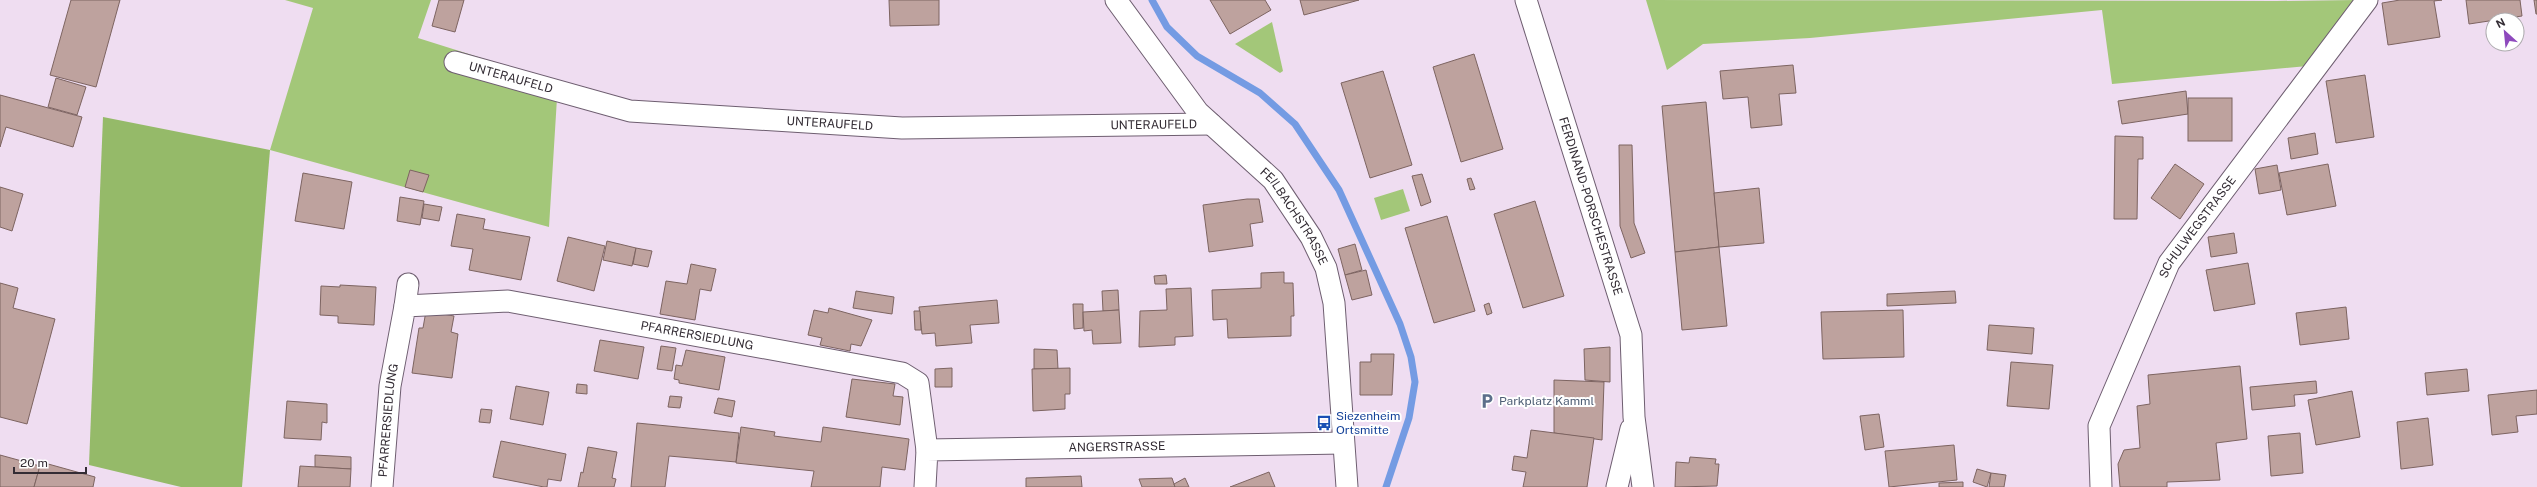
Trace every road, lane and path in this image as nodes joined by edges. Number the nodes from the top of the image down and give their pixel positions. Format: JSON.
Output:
{"nodes":[{"id":1,"x":1116,"y":0,"type":"edge"},
{"id":2,"x":1526,"y":0,"type":"edge"},
{"id":3,"x":2366,"y":0,"type":"edge"},
{"id":4,"x":455,"y":62,"type":"dead end"},
{"id":5,"x":1211,"y":124,"type":"junction"},
{"id":6,"x":408,"y":284,"type":"dead end"},
{"id":7,"x":405,"y":306,"type":"junction"},
{"id":8,"x":1634,"y":417,"type":"junction"},
{"id":9,"x":1343,"y":443,"type":"junction"},
{"id":10,"x":927,"y":450,"type":"junction"},
{"id":11,"x":382,"y":487,"type":"edge"},
{"id":12,"x":925,"y":487,"type":"edge"},
{"id":13,"x":1347,"y":487,"type":"edge"},
{"id":14,"x":1617,"y":487,"type":"edge"},
{"id":15,"x":1643,"y":487,"type":"edge"},
{"id":16,"x":2102,"y":487,"type":"edge"}],
"edges":[{"from":1,"to":5,"type":"street","name":"FEILBACHSTRASSE"},
{"from":2,"to":8,"type":"street","name":"FERDINAND-PORSCHESTRASSE"},
{"from":3,"to":16,"type":"street","name":"SCHULWEGSTRASSE"},
{"from":4,"to":5,"type":"street","name":"UNTERAUFELD"},
{"from":5,"to":9,"type":"street","name":"FEILBACHSTRASSE"},
{"from":6,"to":7,"type":"street","name":"PFARRERSIEDLUNG"},
{"from":7,"to":10,"type":"street","name":"PFARRERSIEDLUNG"},
{"from":7,"to":11,"type":"street","name":"PFARRERSIEDLUNG"},
{"from":8,"to":14,"type":"street"},
{"from":8,"to":15,"type":"street"},
{"from":9,"to":10,"type":"street","name":"ANGERSTRASSE"},
{"from":9,"to":13,"type":"street","name":"FEILBACHSTRASSE"},
{"from":10,"to":12,"type":"street"}]}
